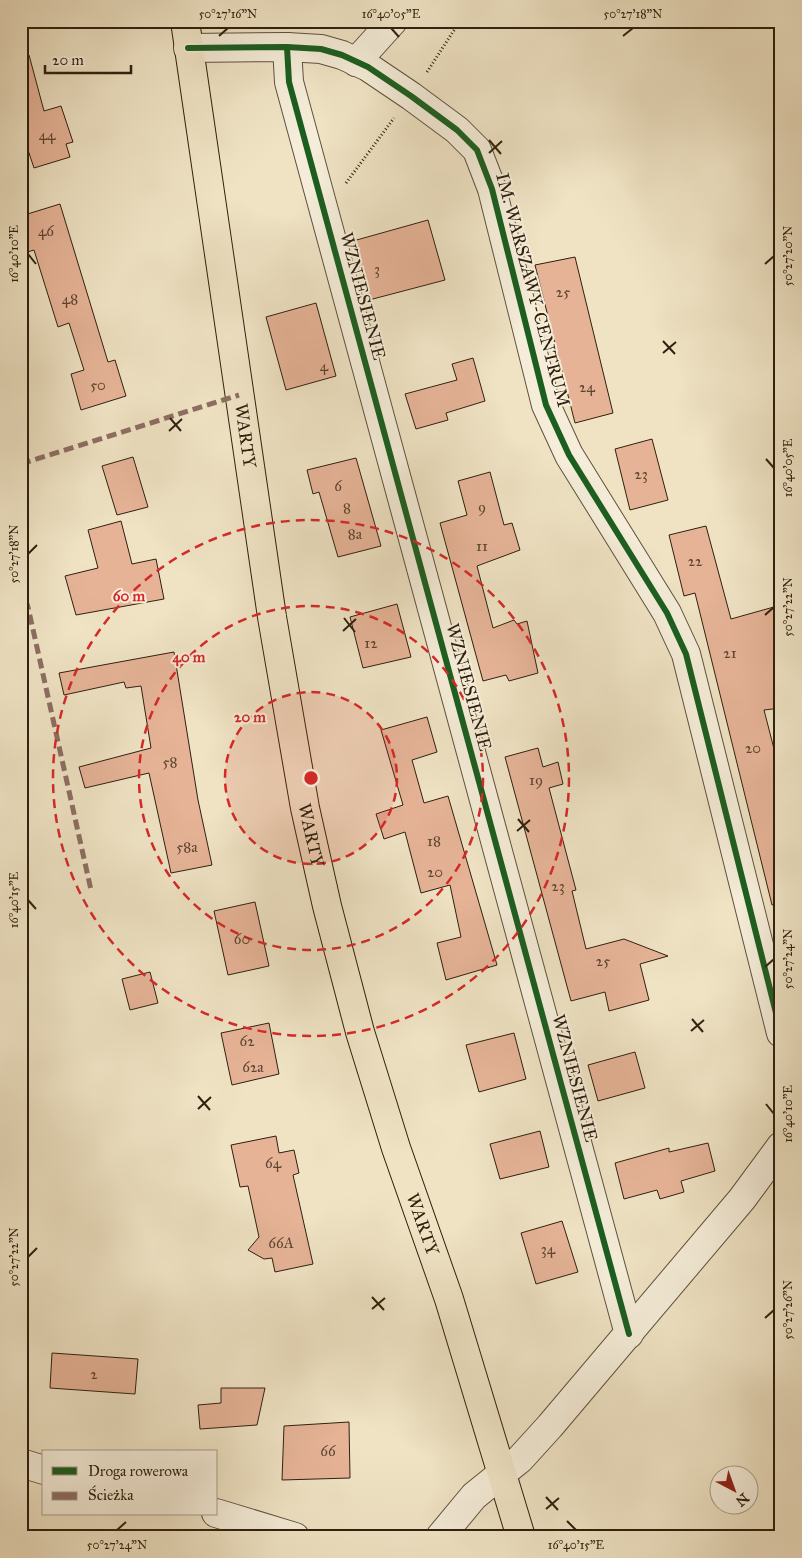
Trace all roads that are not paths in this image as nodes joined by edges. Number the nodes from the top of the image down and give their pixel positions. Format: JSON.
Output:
{"nodes":[{"id":1,"x":393,"y":21,"type":"edge"},
{"id":2,"x":186,"y":34,"type":"edge"},
{"id":3,"x":287,"y":47,"type":"junction"},
{"id":4,"x":356,"y":62,"type":"junction"},
{"id":5,"x":781,"y":1034,"type":"edge"},
{"id":6,"x":781,"y":1146,"type":"edge"},
{"id":7,"x":629,"y":1334,"type":"junction"},
{"id":8,"x":21,"y":1463,"type":"edge"},
{"id":9,"x":42,"y":1469,"type":"edge"},
{"id":10,"x":502,"y":1473,"type":"junction"},
{"id":11,"x":218,"y":1514,"type":"edge"},
{"id":12,"x":296,"y":1537,"type":"edge"},
{"id":13,"x":440,"y":1537,"type":"edge"},
{"id":14,"x":520,"y":1537,"type":"edge"}],
"edges":[{"from":1,"to":4,"type":"street"},
{"from":2,"to":3,"type":"street","name":"IM. WARSZAWY-CENTRUM"},
{"from":2,"to":10,"type":"main road","name":"WARTY"},
{"from":3,"to":4,"type":"street","name":"IM. WARSZAWY-CENTRUM"},
{"from":3,"to":7,"type":"street","name":"WZNIESIENIE"},
{"from":4,"to":5,"type":"street","name":"IM. WARSZAWY-CENTRUM"},
{"from":6,"to":7,"type":"street"},
{"from":7,"to":10,"type":"street"},
{"from":8,"to":9,"type":"street"},
{"from":10,"to":13,"type":"street"},
{"from":10,"to":14,"type":"main road","name":"WARTY"},
{"from":11,"to":12,"type":"street"}]}
